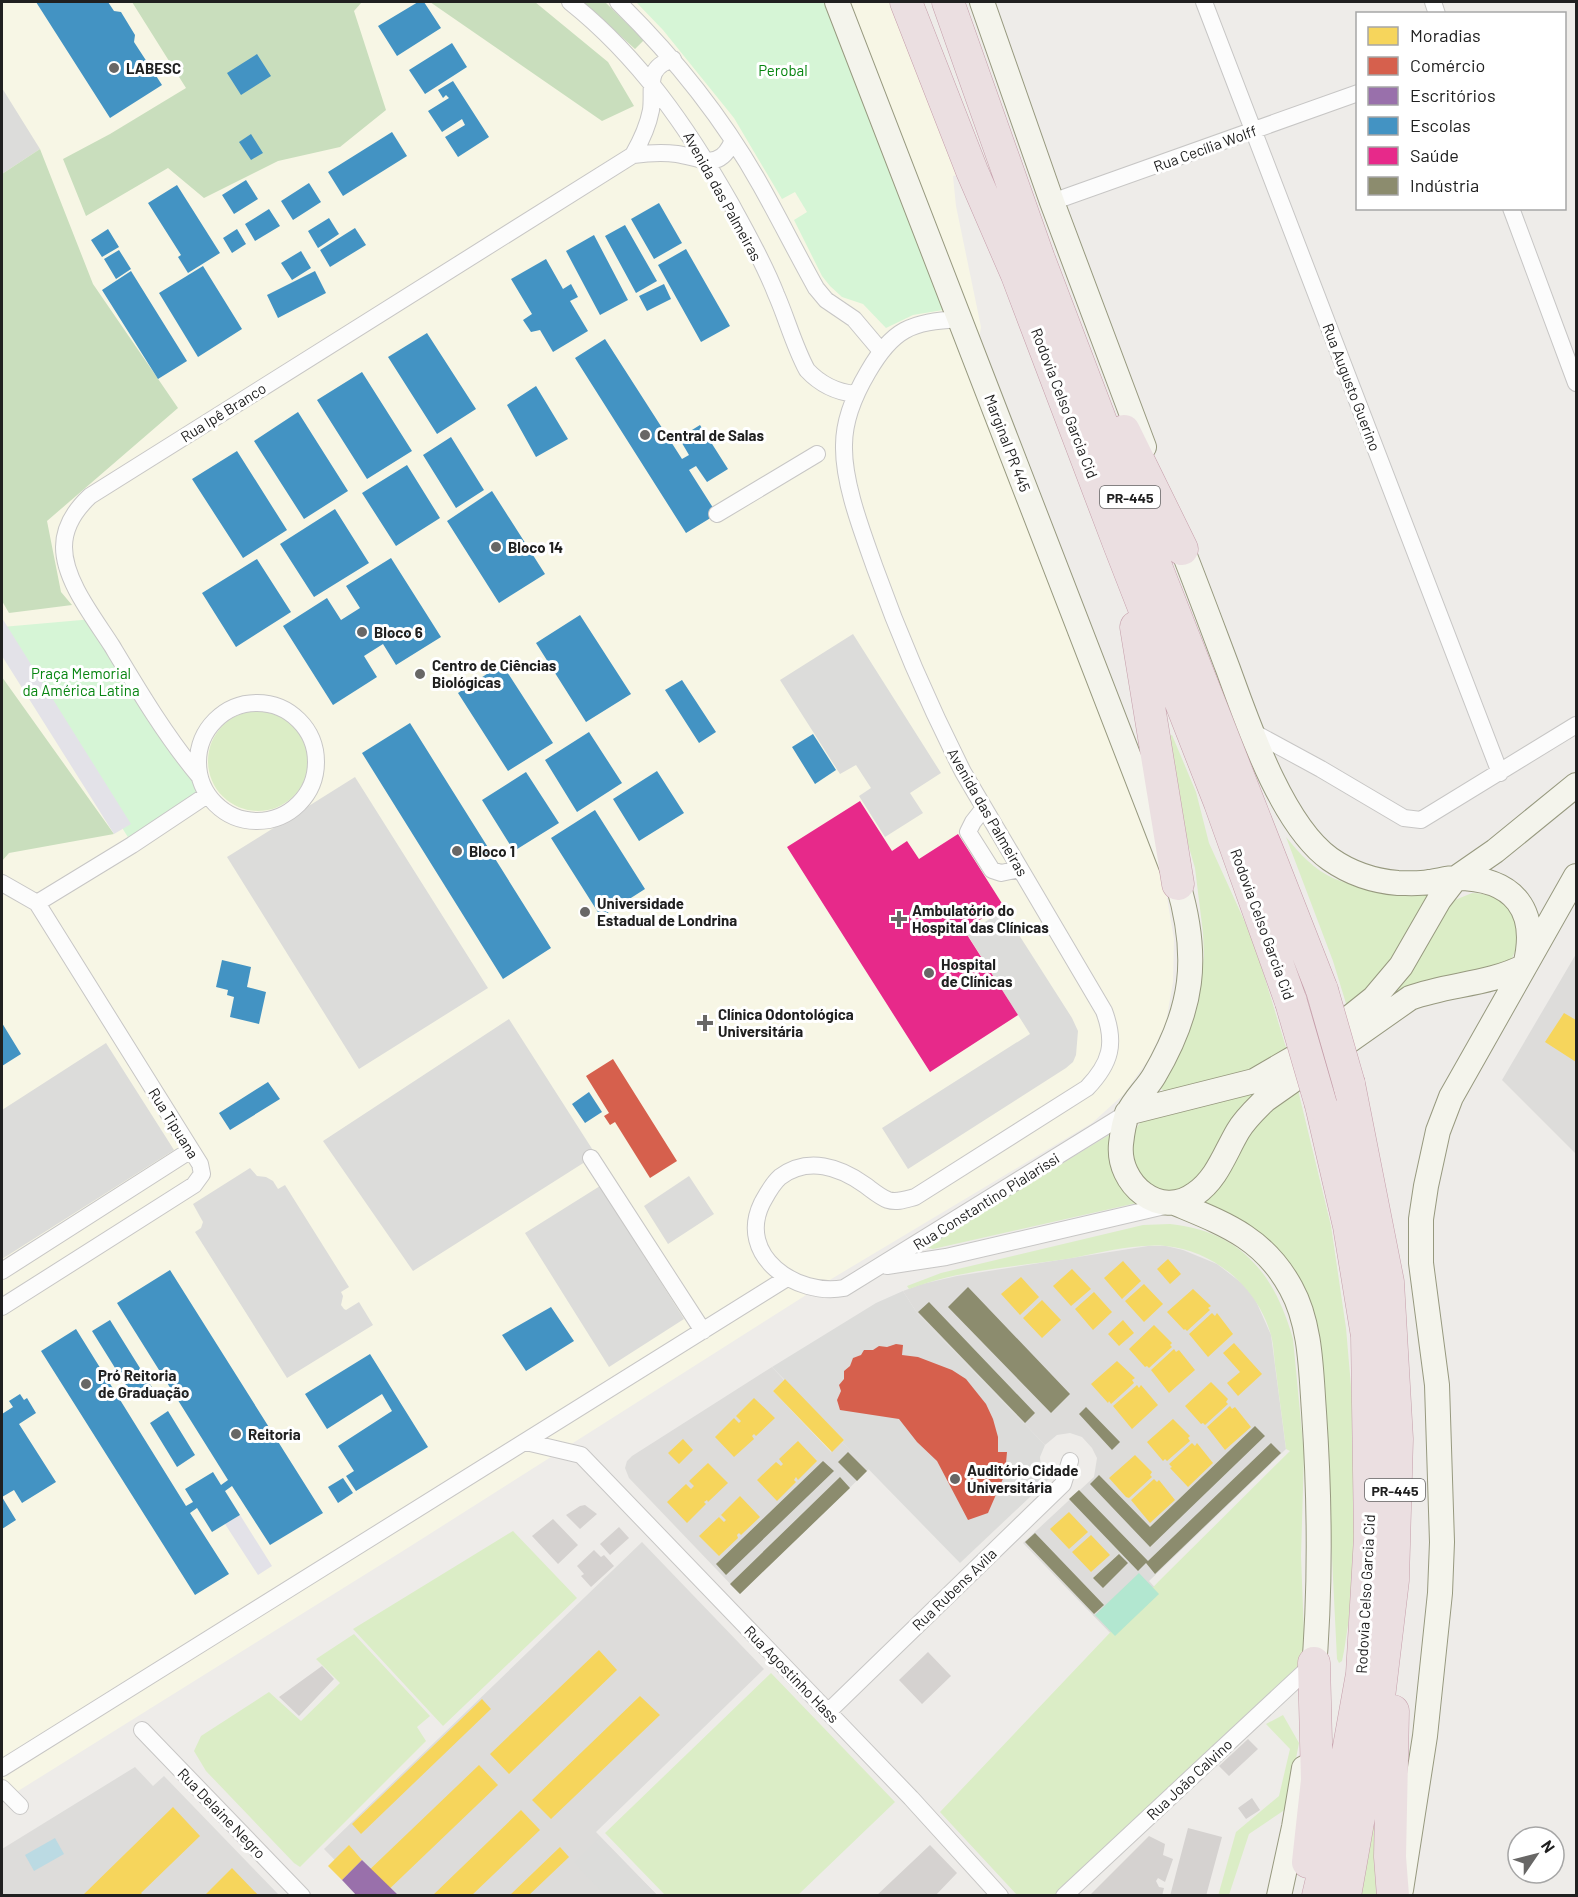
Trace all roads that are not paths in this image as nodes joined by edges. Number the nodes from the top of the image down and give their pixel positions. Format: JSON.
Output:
{"nodes":[{"id":1,"x":570,"y":2,"type":"edge"},
{"id":2,"x":618,"y":2,"type":"edge"},
{"id":3,"x":837,"y":2,"type":"edge"},
{"id":4,"x":897,"y":2,"type":"edge"},
{"id":5,"x":906,"y":2,"type":"edge"},
{"id":6,"x":948,"y":2,"type":"edge"},
{"id":7,"x":982,"y":2,"type":"edge"},
{"id":8,"x":1204,"y":2,"type":"edge"},
{"id":9,"x":673,"y":58,"type":"junction"},
{"id":10,"x":651,"y":82,"type":"junction"},
{"id":11,"x":1356,"y":94,"type":"edge"},
{"id":12,"x":1253,"y":130,"type":"junction"},
{"id":13,"x":733,"y":140,"type":"junction"},
{"id":14,"x":633,"y":155,"type":"junction"},
{"id":15,"x":707,"y":160,"type":"junction"},
{"id":16,"x":972,"y":171,"type":"junction"},
{"id":17,"x":1052,"y":202,"type":"junction"},
{"id":18,"x":1512,"y":210,"type":"edge"},
{"id":19,"x":1040,"y":259,"type":"junction"},
{"id":20,"x":960,"y":319,"type":"junction"},
{"id":21,"x":881,"y":351,"type":"junction"},
{"id":22,"x":1576,"y":383,"type":"edge"},
{"id":23,"x":855,"y":394,"type":"junction"},
{"id":24,"x":817,"y":454,"type":"dead end"},
{"id":25,"x":717,"y":514,"type":"dead end"},
{"id":26,"x":1119,"y":544,"type":"junction"},
{"id":27,"x":1182,"y":549,"type":"junction"},
{"id":28,"x":1576,"y":725,"type":"edge"},
{"id":29,"x":1251,"y":731,"type":"junction"},
{"id":30,"x":1500,"y":773,"type":"junction"},
{"id":31,"x":199,"y":776,"type":"junction"},
{"id":32,"x":1576,"y":785,"type":"edge"},
{"id":33,"x":207,"y":795,"type":"junction"},
{"id":34,"x":984,"y":808,"type":"junction"},
{"id":35,"x":1020,"y":869,"type":"junction"},
{"id":36,"x":1576,"y":876,"type":"edge"},
{"id":37,"x":1456,"y":878,"type":"junction"},
{"id":38,"x":2,"y":883,"type":"edge"},
{"id":39,"x":1178,"y":884,"type":"junction"},
{"id":40,"x":36,"y":903,"type":"junction"},
{"id":41,"x":1525,"y":966,"type":"junction"},
{"id":42,"x":1127,"y":1113,"type":"junction"},
{"id":43,"x":191,"y":1150,"type":"junction"},
{"id":44,"x":591,"y":1158,"type":"dead end"},
{"id":45,"x":1177,"y":1204,"type":"junction"},
{"id":46,"x":880,"y":1267,"type":"junction"},
{"id":47,"x":2,"y":1271,"type":"edge"},
{"id":48,"x":787,"y":1278,"type":"junction"},
{"id":49,"x":844,"y":1288,"type":"joint"},
{"id":50,"x":2,"y":1307,"type":"edge"},
{"id":51,"x":703,"y":1331,"type":"junction"},
{"id":52,"x":526,"y":1442,"type":"junction"},
{"id":53,"x":1070,"y":1461,"type":"dead end"},
{"id":54,"x":1393,"y":1580,"type":"junction"},
{"id":55,"x":1314,"y":1663,"type":"junction"},
{"id":56,"x":829,"y":1712,"type":"junction"},
{"id":57,"x":142,"y":1730,"type":"dead end"},
{"id":58,"x":2,"y":1768,"type":"edge"},
{"id":59,"x":2,"y":1788,"type":"edge"},
{"id":60,"x":20,"y":1806,"type":"dead end"},
{"id":61,"x":302,"y":1896,"type":"edge"},
{"id":62,"x":1000,"y":1896,"type":"edge"},
{"id":63,"x":1064,"y":1896,"type":"edge"},
{"id":64,"x":1279,"y":1896,"type":"edge"},
{"id":65,"x":1304,"y":1896,"type":"edge"},
{"id":66,"x":1318,"y":1896,"type":"edge"},
{"id":67,"x":1344,"y":1896,"type":"edge"},
{"id":68,"x":1394,"y":1896,"type":"edge"},
{"id":69,"x":1400,"y":1896,"type":"edge"}],
"edges":[{"from":1,"to":10,"type":"street","name":"Avenida das Palmeiras"},
{"from":2,"to":9,"type":"street"},
{"from":3,"to":20,"type":"main road","name":"Marginal PR 445"},
{"from":4,"to":16,"type":"highway"},
{"from":5,"to":16,"type":"highway","name":"Rodovia Celso Garcia Cid","number":"PR-445"},
{"from":6,"to":19,"type":"highway","name":"Rodovia Celso Garcia Cid","number":"PR-445"},
{"from":7,"to":17,"type":"main road","number":"PR-445"},
{"from":8,"to":12,"type":"street","name":"Rua Augusto Guerino"},
{"from":9,"to":10,"type":"street"},
{"from":9,"to":13,"type":"street"},
{"from":10,"to":14,"type":"street"},
{"from":10,"to":15,"type":"street","name":"Avenida das Palmeiras"},
{"from":11,"to":12,"type":"street","name":"Rua Cecília Wolff"},
{"from":12,"to":17,"type":"street","name":"Rua Cecília Wolff"},
{"from":12,"to":30,"type":"street","name":"Rua Augusto Guerino"},
{"from":13,"to":15,"type":"street"},
{"from":13,"to":21,"type":"street"},
{"from":14,"to":15,"type":"street"},
{"from":14,"to":31,"type":"street","name":"Rua Ipê Branco"},
{"from":15,"to":23,"type":"street","name":"Avenida das Palmeiras"},
{"from":16,"to":26,"type":"highway","name":"Rodovia Celso Garcia Cid","number":"PR-445"},
{"from":17,"to":27,"type":"main road","number":"PR-445"},
{"from":18,"to":22,"type":"street"},
{"from":19,"to":27,"type":"highway"},
{"from":19,"to":54,"type":"highway","name":"Rodovia Celso Garcia Cid","number":"PR-445","bridge":true},
{"from":20,"to":21,"type":"street","name":"Avenida das Palmeiras"},
{"from":20,"to":39,"type":"main road","name":"Marginal PR 445"},
{"from":21,"to":23,"type":"street","name":"Avenida das Palmeiras"},
{"from":23,"to":34,"type":"street","name":"Avenida das Palmeiras"},
{"from":24,"to":25,"type":"street"},
{"from":26,"to":39,"type":"highway"},
{"from":26,"to":66,"type":"highway","name":"Rodovia Celso Garcia Cid","number":"PR-445","bridge":true},
{"from":27,"to":29,"type":"main road","number":"PR-445"},
{"from":28,"to":30,"type":"street"},
{"from":29,"to":30,"type":"street"},
{"from":29,"to":37,"type":"main road","number":"PR-445"},
{"from":31,"to":33,"type":"street"},
{"from":31,"to":33,"type":"street"},
{"from":32,"to":37,"type":"main road"},
{"from":33,"to":40,"type":"street"},
{"from":34,"to":35,"type":"street","name":"Avenida das Palmeiras"},
{"from":34,"to":35,"type":"street"},
{"from":35,"to":48,"type":"street","name":"Avenida das Palmeiras"},
{"from":36,"to":41,"type":"main road"},
{"from":37,"to":41,"type":"main road"},
{"from":37,"to":42,"type":"main road"},
{"from":38,"to":40,"type":"street","name":"Rua Tipuana"},
{"from":39,"to":42,"type":"main road","name":"Marginal PR 445"},
{"from":40,"to":43,"type":"street","name":"Rua Tipuana"},
{"from":41,"to":45,"type":"main road"},
{"from":41,"to":69,"type":"main road","number":"PR-445"},
{"from":42,"to":45,"type":"main road"},
{"from":42,"to":46,"type":"street","name":"Rua Constantino Pialarissi"},
{"from":43,"to":47,"type":"street"},
{"from":43,"to":50,"type":"street","name":"Rua Tipuana"},
{"from":44,"to":51,"type":"street"},
{"from":45,"to":46,"type":"street"},
{"from":45,"to":55,"type":"main road"},
{"from":46,"to":49,"type":"street","name":"Rua Constantino Pialarissi"},
{"from":48,"to":49,"type":"street","name":"Avenida das Palmeiras"},
{"from":48,"to":51,"type":"street"},
{"from":51,"to":52,"type":"street"},
{"from":52,"to":56,"type":"street","name":"Rua Agostinho Hass"},
{"from":52,"to":58,"type":"street"},
{"from":53,"to":56,"type":"street","name":"Rua Rubens Avila"},
{"from":54,"to":67,"type":"highway","name":"Rodovia Celso Garcia Cid","number":"PR-445"},
{"from":54,"to":68,"type":"highway"},
{"from":55,"to":63,"type":"street","name":"Rua João Calvino"},
{"from":55,"to":64,"type":"main road"},
{"from":55,"to":65,"type":"highway"},
{"from":56,"to":62,"type":"street","name":"Rua Agostinho Hass"},
{"from":57,"to":61,"type":"street","name":"Rua Delaine Negro"},
{"from":59,"to":60,"type":"street"}]}
